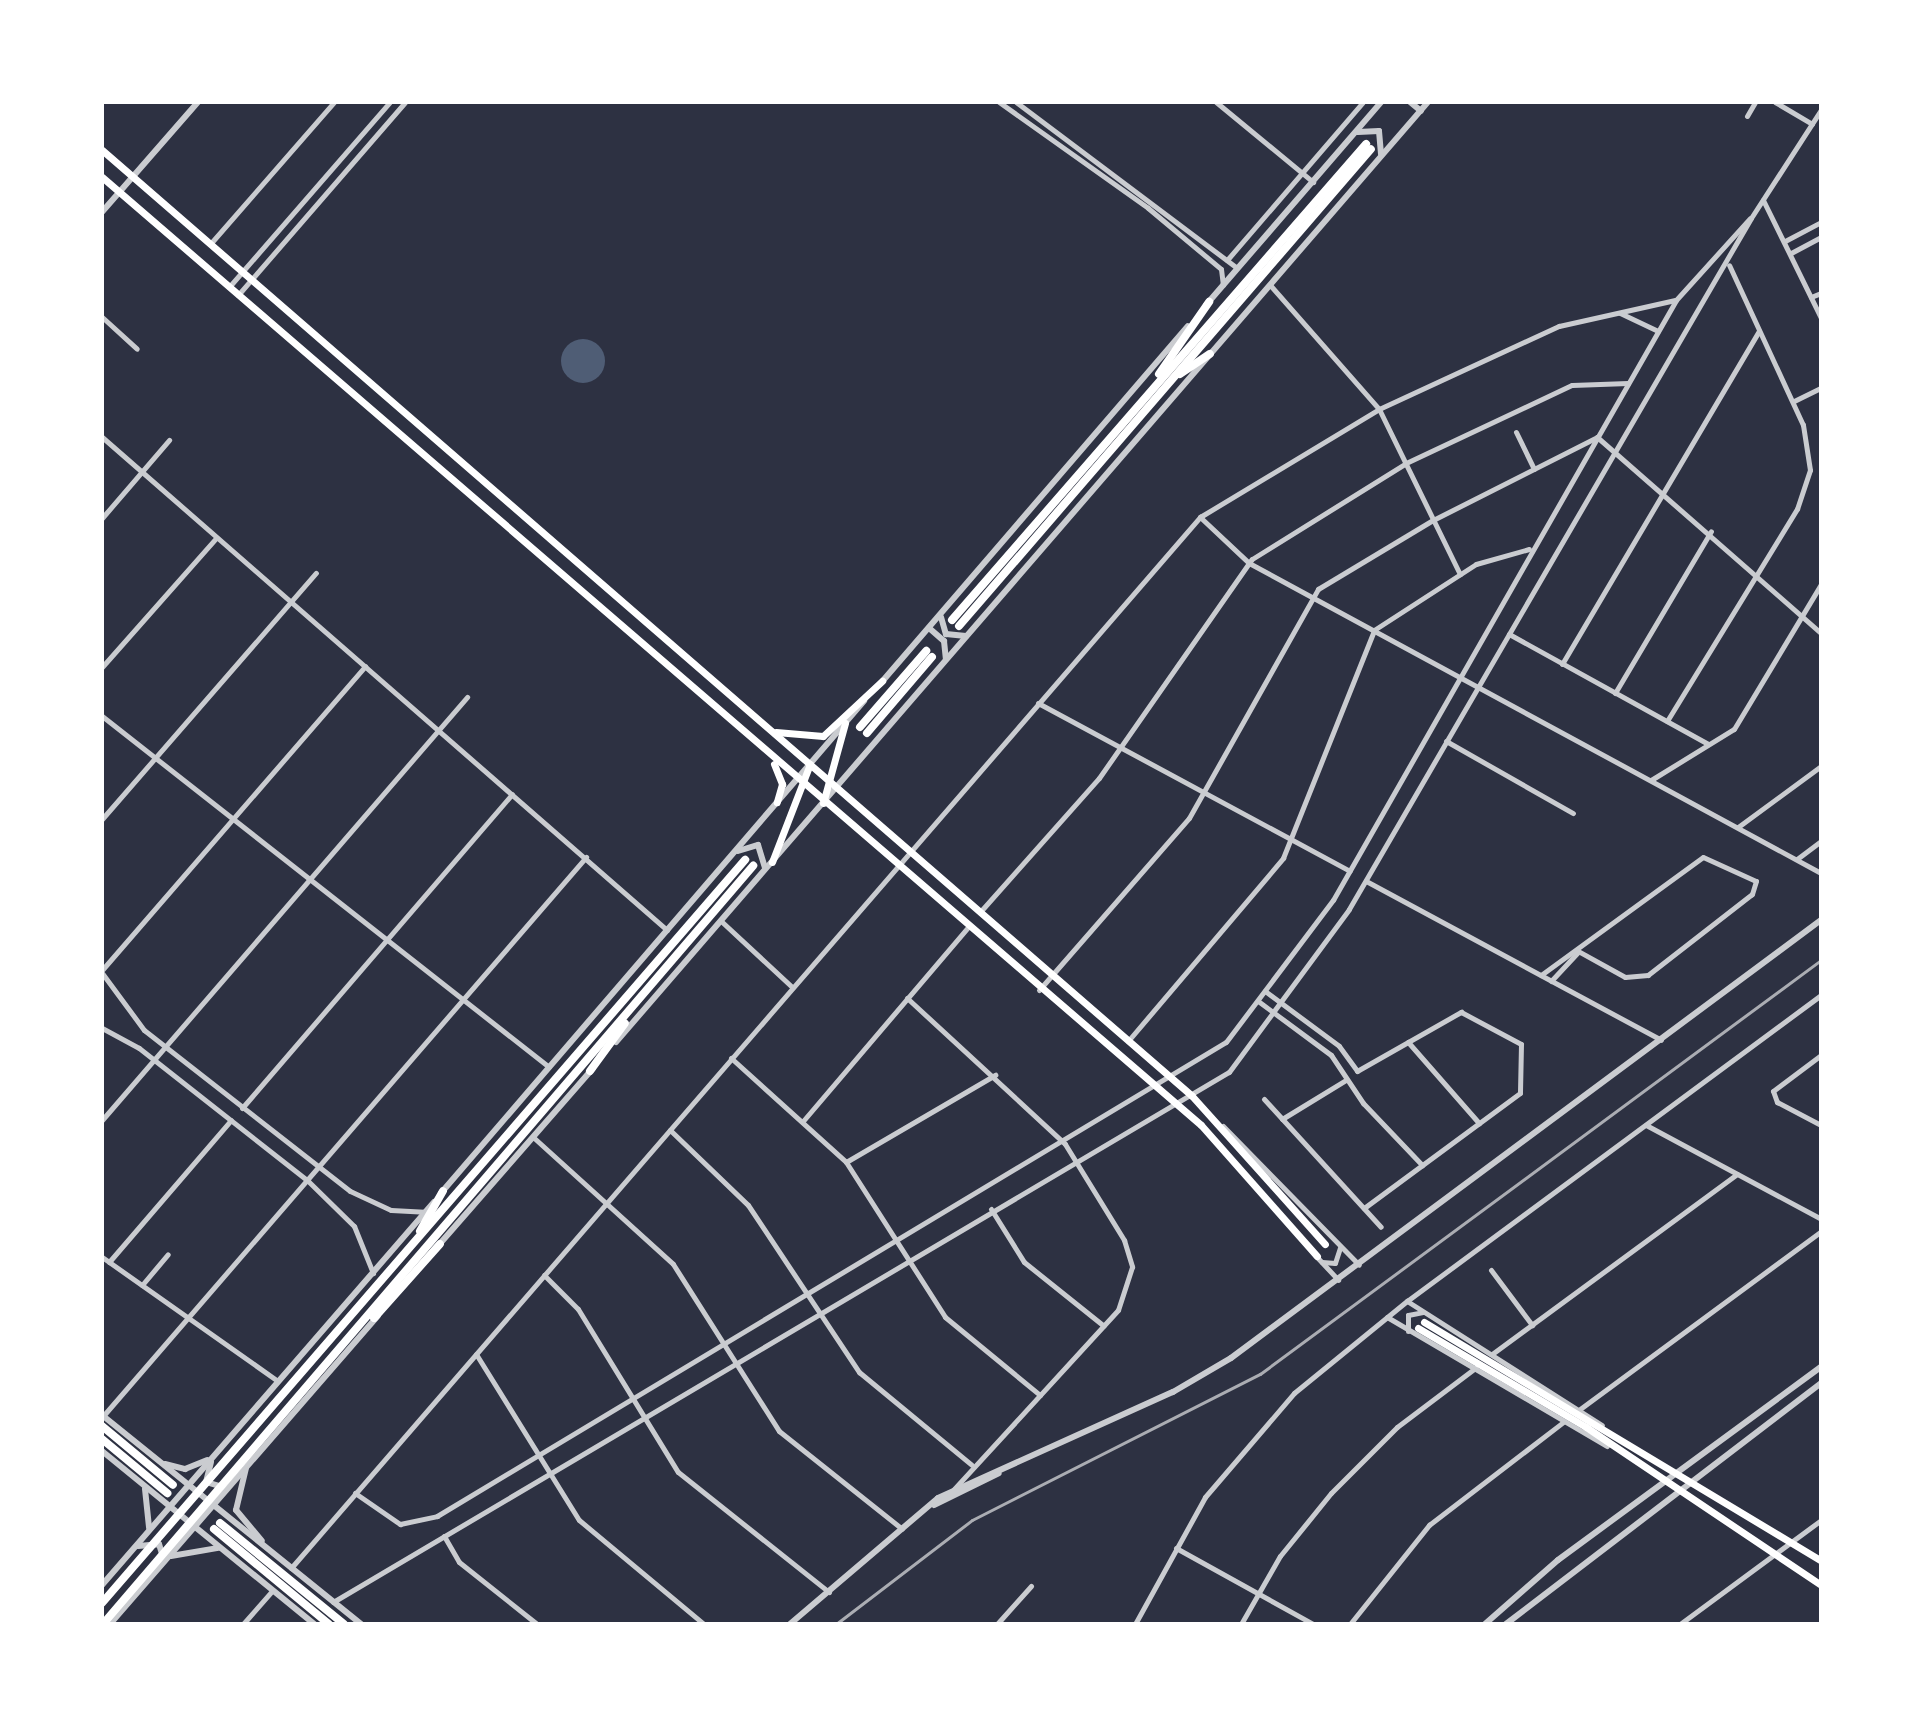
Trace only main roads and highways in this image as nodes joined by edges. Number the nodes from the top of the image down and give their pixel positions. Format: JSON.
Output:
{"nodes":[{"id":1,"x":102,"y":150,"type":"edge"},
{"id":2,"x":102,"y":177,"type":"edge"},
{"id":3,"x":1209,"y":302,"type":"road end"},
{"id":4,"x":1210,"y":354,"type":"road end"},
{"id":5,"x":1172,"y":378,"type":"junction"},
{"id":6,"x":1136,"y":408,"type":"junction"},
{"id":7,"x":929,"y":654,"type":"dead end"},
{"id":8,"x":882,"y":681,"type":"road end"},
{"id":9,"x":845,"y":723,"type":"road end"},
{"id":10,"x":863,"y":730,"type":"dead end"},
{"id":11,"x":772,"y":731,"type":"junction"},
{"id":12,"x":768,"y":755,"type":"junction"},
{"id":13,"x":810,"y":764,"type":"junction"},
{"id":14,"x":826,"y":778,"type":"junction"},
{"id":15,"x":805,"y":787,"type":"junction"},
{"id":16,"x":777,"y":802,"type":"road end"},
{"id":17,"x":823,"y":803,"type":"junction"},
{"id":18,"x":772,"y":862,"type":"road end"},
{"id":19,"x":661,"y":973,"type":"junction"},
{"id":20,"x":590,"y":1071,"type":"road end"},
{"id":21,"x":443,"y":1191,"type":"road end"},
{"id":22,"x":440,"y":1244,"type":"road end"},
{"id":23,"x":1325,"y":1244,"type":"dead end"},
{"id":24,"x":412,"y":1245,"type":"junction"},
{"id":25,"x":1319,"y":1259,"type":"road end"},
{"id":26,"x":321,"y":1371,"type":"junction"},
{"id":27,"x":102,"y":1426,"type":"edge"},
{"id":28,"x":102,"y":1439,"type":"edge"},
{"id":29,"x":1821,"y":1561,"type":"edge"},
{"id":30,"x":1821,"y":1585,"type":"edge"},
{"id":31,"x":102,"y":1603,"type":"edge"},
{"id":32,"x":103,"y":1624,"type":"edge"},
{"id":33,"x":329,"y":1624,"type":"edge"},
{"id":34,"x":344,"y":1624,"type":"edge"}],
"edges":[{"from":1,"to":11,"type":"main road"},
{"from":2,"to":12,"type":"main road"},
{"from":3,"to":6,"type":"main road"},
{"from":4,"to":5,"type":"main road"},
{"from":5,"to":6,"type":"main road"},
{"from":5,"to":6,"type":"main road"},
{"from":7,"to":10,"type":"main road"},
{"from":8,"to":11,"type":"main road"},
{"from":9,"to":14,"type":"main road"},
{"from":11,"to":13,"type":"main road"},
{"from":12,"to":15,"type":"main road"},
{"from":12,"to":16,"type":"main road"},
{"from":13,"to":14,"type":"main road"},
{"from":13,"to":15,"type":"main road"},
{"from":14,"to":17,"type":"main road"},
{"from":14,"to":23,"type":"main road"},
{"from":15,"to":17,"type":"main road"},
{"from":15,"to":18,"type":"main road"},
{"from":17,"to":25,"type":"main road"},
{"from":19,"to":20,"type":"main road"},
{"from":19,"to":24,"type":"main road"},
{"from":19,"to":26,"type":"main road"},
{"from":21,"to":24,"type":"main road"},
{"from":22,"to":26,"type":"main road"},
{"from":24,"to":31,"type":"main road"},
{"from":26,"to":32,"type":"main road"},
{"from":27,"to":28,"type":"main road"},
{"from":29,"to":30,"type":"main road"},
{"from":33,"to":34,"type":"main road"}]}
